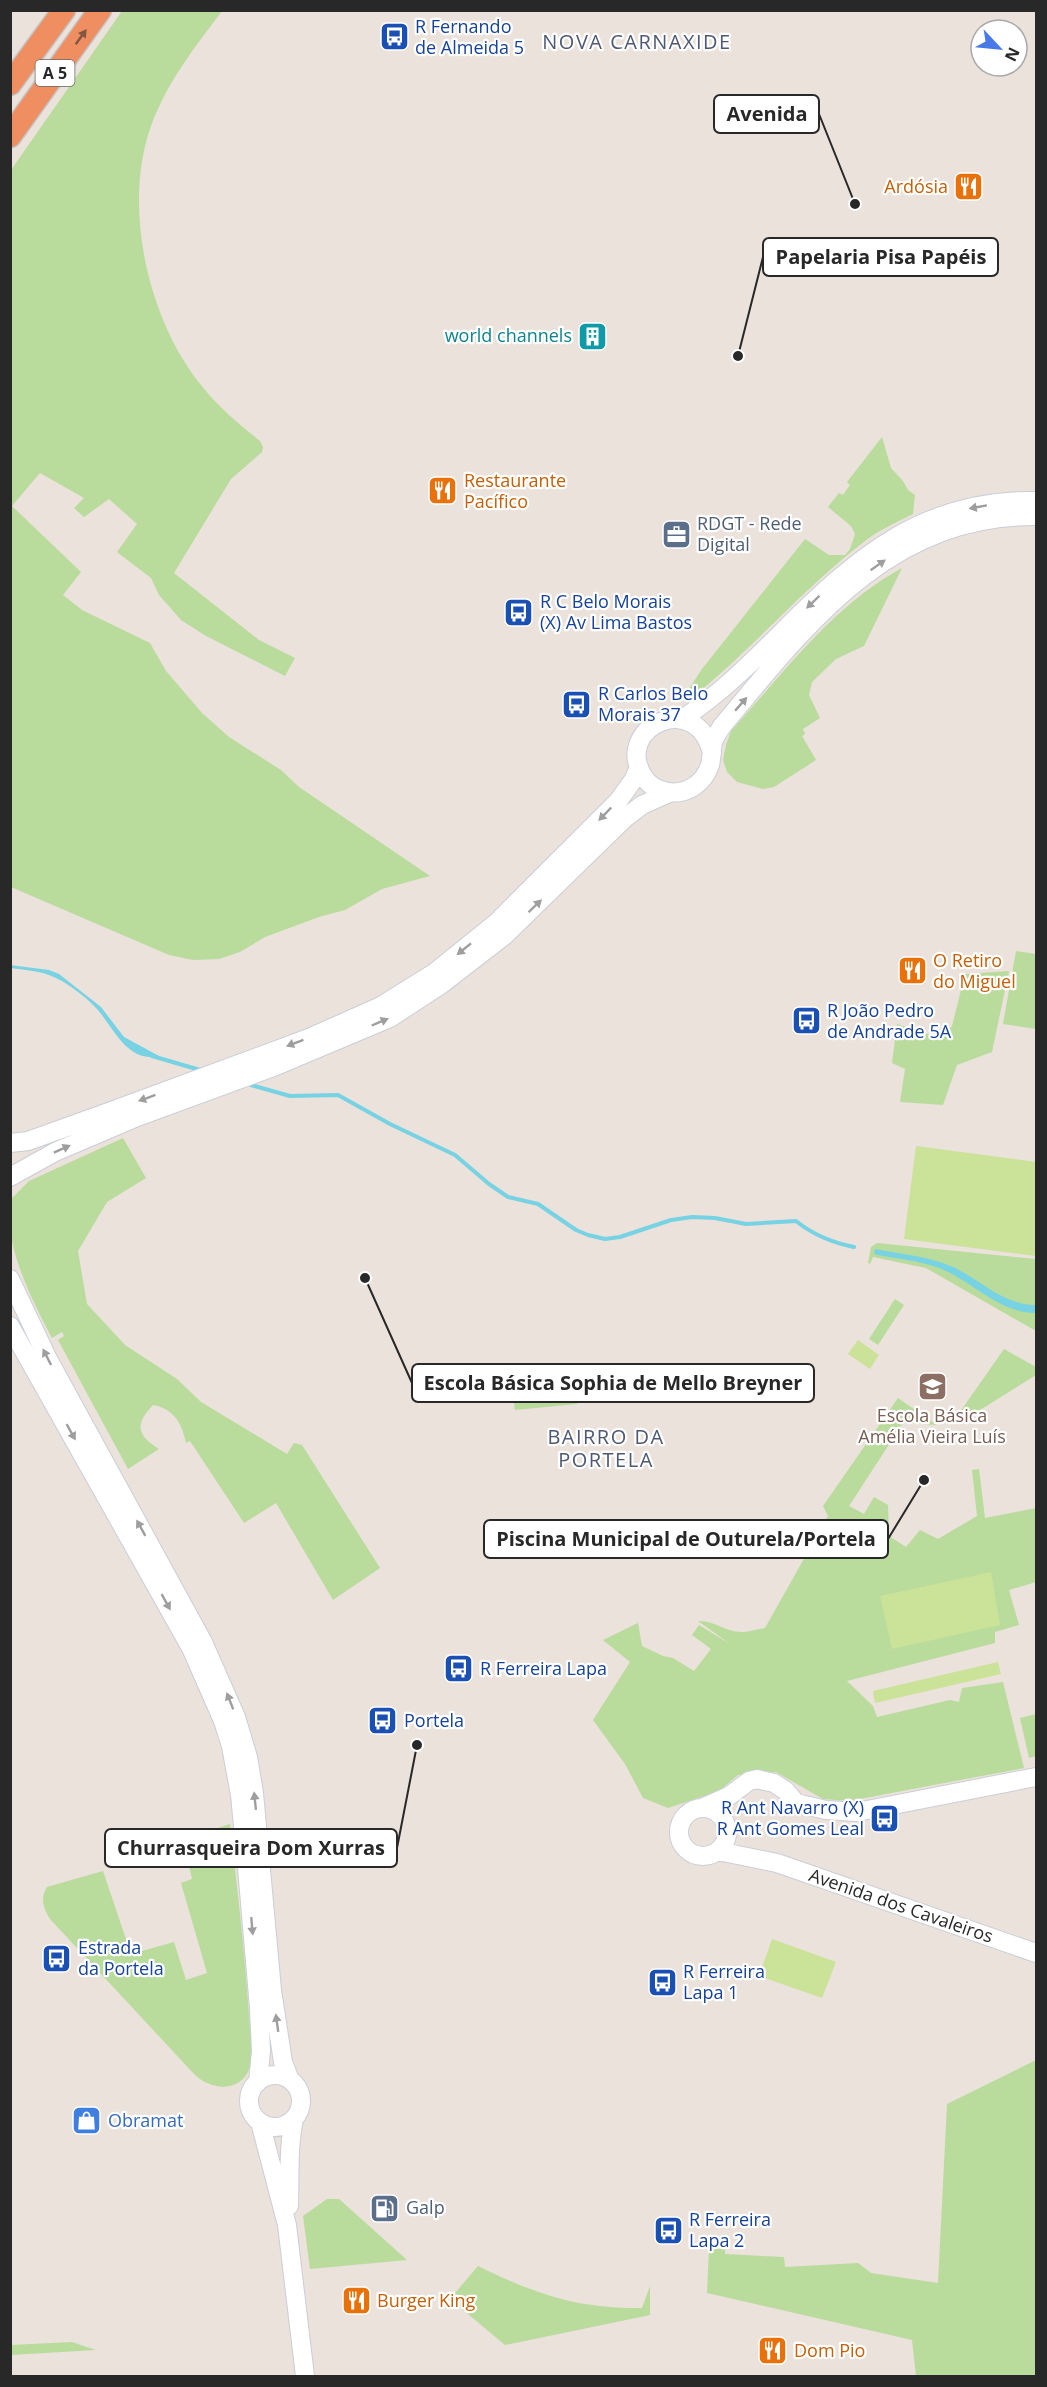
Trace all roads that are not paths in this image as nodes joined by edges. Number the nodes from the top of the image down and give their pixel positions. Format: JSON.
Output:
{"nodes":[{"id":1,"x":64,"y":10,"type":"edge"},
{"id":2,"x":100,"y":10,"type":"edge"},
{"id":3,"x":10,"y":84,"type":"edge"},
{"id":4,"x":10,"y":136,"type":"edge"},
{"id":5,"x":1036,"y":501,"type":"edge"},
{"id":6,"x":1036,"y":516,"type":"edge"},
{"id":7,"x":682,"y":719,"type":"junction"},
{"id":8,"x":711,"y":753,"type":"junction"},
{"id":9,"x":639,"y":767,"type":"junction"},
{"id":10,"x":669,"y":792,"type":"junction"},
{"id":11,"x":10,"y":1143,"type":"edge"},
{"id":12,"x":10,"y":1177,"type":"edge"},
{"id":13,"x":10,"y":1279,"type":"edge"},
{"id":14,"x":10,"y":1326,"type":"edge"},
{"id":15,"x":241,"y":1758,"type":"junction"},
{"id":16,"x":1036,"y":1777,"type":"edge"},
{"id":17,"x":729,"y":1796,"type":"junction"},
{"id":18,"x":702,"y":1808,"type":"junction"},
{"id":19,"x":725,"y":1825,"type":"junction"},
{"id":20,"x":251,"y":1846,"type":"junction"},
{"id":21,"x":718,"y":1851,"type":"junction"},
{"id":22,"x":764,"y":1860,"type":"junction"},
{"id":23,"x":1036,"y":1953,"type":"edge"},
{"id":24,"x":290,"y":2080,"type":"junction"},
{"id":25,"x":258,"y":2082,"type":"junction"},
{"id":26,"x":294,"y":2119,"type":"junction"},
{"id":27,"x":260,"y":2122,"type":"junction"},
{"id":28,"x":287,"y":2225,"type":"junction"},
{"id":29,"x":305,"y":2376,"type":"edge"}],
"edges":[{"from":1,"to":3,"type":"highway","number":"A 5"},
{"from":4,"to":2,"type":"highway","number":"A 5","one_way":true},
{"from":5,"to":7,"type":"street","one_way":true},
{"from":8,"to":6,"type":"street","one_way":true},
{"from":7,"to":8,"type":"street"},
{"from":7,"to":9,"type":"street"},
{"from":8,"to":10,"type":"street"},
{"from":9,"to":10,"type":"street"},
{"from":9,"to":11,"type":"street","one_way":true},
{"from":12,"to":10,"type":"street","one_way":true},
{"from":15,"to":13,"type":"street","one_way":true},
{"from":14,"to":15,"type":"street","one_way":true},
{"from":15,"to":20,"type":"street"},
{"from":16,"to":17,"type":"street"},
{"from":17,"to":18,"type":"street"},
{"from":17,"to":19,"type":"street"},
{"from":18,"to":19,"type":"street"},
{"from":18,"to":21,"type":"street"},
{"from":19,"to":21,"type":"street"},
{"from":19,"to":22,"type":"street","name":"Avenida dos Cavaleiros"},
{"from":24,"to":20,"type":"street","one_way":true},
{"from":20,"to":25,"type":"street","one_way":true},
{"from":21,"to":22,"type":"street","name":"Avenida dos Cavaleiros"},
{"from":22,"to":23,"type":"street","name":"Avenida dos Cavaleiros"},
{"from":24,"to":25,"type":"street"},
{"from":24,"to":26,"type":"street"},
{"from":25,"to":27,"type":"street"},
{"from":26,"to":27,"type":"street"},
{"from":26,"to":28,"type":"street"},
{"from":27,"to":28,"type":"street"},
{"from":28,"to":29,"type":"street"}]}
